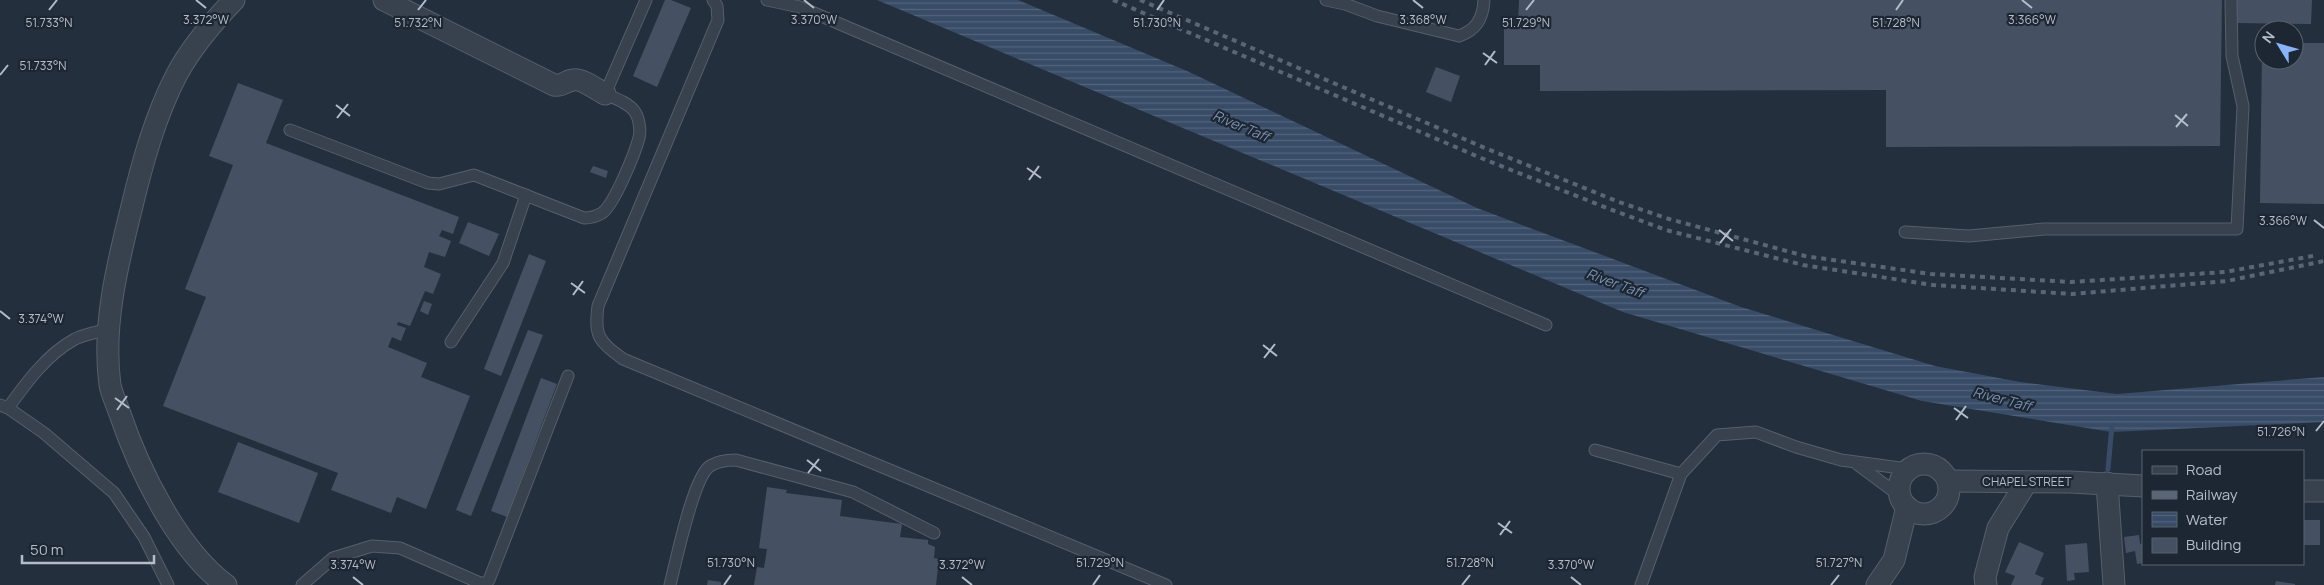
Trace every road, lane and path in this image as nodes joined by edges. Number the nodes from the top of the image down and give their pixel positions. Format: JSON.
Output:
{"nodes":[{"id":1,"x":234,"y":0,"type":"edge"},
{"id":2,"x":384,"y":0,"type":"edge"},
{"id":3,"x":646,"y":0,"type":"edge"},
{"id":4,"x":713,"y":0,"type":"edge"},
{"id":5,"x":767,"y":0,"type":"edge"},
{"id":6,"x":1326,"y":0,"type":"edge"},
{"id":7,"x":1484,"y":0,"type":"edge"},
{"id":8,"x":2231,"y":0,"type":"edge"},
{"id":9,"x":605,"y":94,"type":"junction"},
{"id":10,"x":290,"y":130,"type":"dead end"},
{"id":11,"x":526,"y":196,"type":"junction"},
{"id":12,"x":1905,"y":232,"type":"dead end"},
{"id":13,"x":1546,"y":325,"type":"dead end"},
{"id":14,"x":109,"y":329,"type":"junction"},
{"id":15,"x":451,"y":342,"type":"dead end"},
{"id":16,"x":568,"y":376,"type":"dead end"},
{"id":17,"x":4,"y":406,"type":"edge"},
{"id":18,"x":1595,"y":450,"type":"dead end"},
{"id":19,"x":1856,"y":463,"type":"junction"},
{"id":20,"x":1908,"y":469,"type":"junction"},
{"id":21,"x":1681,"y":474,"type":"junction"},
{"id":22,"x":1948,"y":480,"type":"junction"},
{"id":23,"x":2026,"y":483,"type":"junction"},
{"id":24,"x":2107,"y":484,"type":"junction"},
{"id":25,"x":2142,"y":486,"type":"edge"},
{"id":26,"x":2304,"y":491,"type":"edge"},
{"id":27,"x":2324,"y":492,"type":"edge"},
{"id":28,"x":1903,"y":502,"type":"junction"},
{"id":29,"x":934,"y":533,"type":"dead end"},
{"id":30,"x":168,"y":585,"type":"edge"},
{"id":31,"x":226,"y":585,"type":"edge"},
{"id":32,"x":302,"y":585,"type":"edge"},
{"id":33,"x":670,"y":585,"type":"edge"},
{"id":34,"x":1166,"y":585,"type":"edge"},
{"id":35,"x":1641,"y":585,"type":"edge"},
{"id":36,"x":1878,"y":585,"type":"edge"},
{"id":37,"x":1986,"y":585,"type":"edge"},
{"id":38,"x":2114,"y":585,"type":"edge"}],
"edges":[{"from":1,"to":14,"type":"street"},
{"from":2,"to":9,"type":"street"},
{"from":3,"to":9,"type":"lane"},
{"from":4,"to":34,"type":"lane"},
{"from":5,"to":13,"type":"lane"},
{"from":6,"to":7,"type":"lane"},
{"from":8,"to":12,"type":"lane"},
{"from":9,"to":11,"type":"lane"},
{"from":10,"to":11,"type":"lane"},
{"from":11,"to":15,"type":"lane"},
{"from":14,"to":17,"type":"lane"},
{"from":14,"to":31,"type":"street"},
{"from":16,"to":32,"type":"lane"},
{"from":17,"to":30,"type":"lane"},
{"from":18,"to":21,"type":"lane"},
{"from":19,"to":20,"type":"lane"},
{"from":19,"to":21,"type":"lane"},
{"from":19,"to":28,"type":"lane"},
{"from":20,"to":22,"type":"street"},
{"from":20,"to":28,"type":"street"},
{"from":21,"to":35,"type":"lane"},
{"from":22,"to":23,"type":"street","name":"CHAPEL STREET"},
{"from":22,"to":28,"type":"street"},
{"from":23,"to":24,"type":"street","name":"CHAPEL STREET"},
{"from":23,"to":37,"type":"street"},
{"from":24,"to":25,"type":"street","name":"CHAPEL STREET"},
{"from":24,"to":38,"type":"street"},
{"from":26,"to":27,"type":"street"},
{"from":28,"to":36,"type":"street"},
{"from":29,"to":33,"type":"lane"}]}
